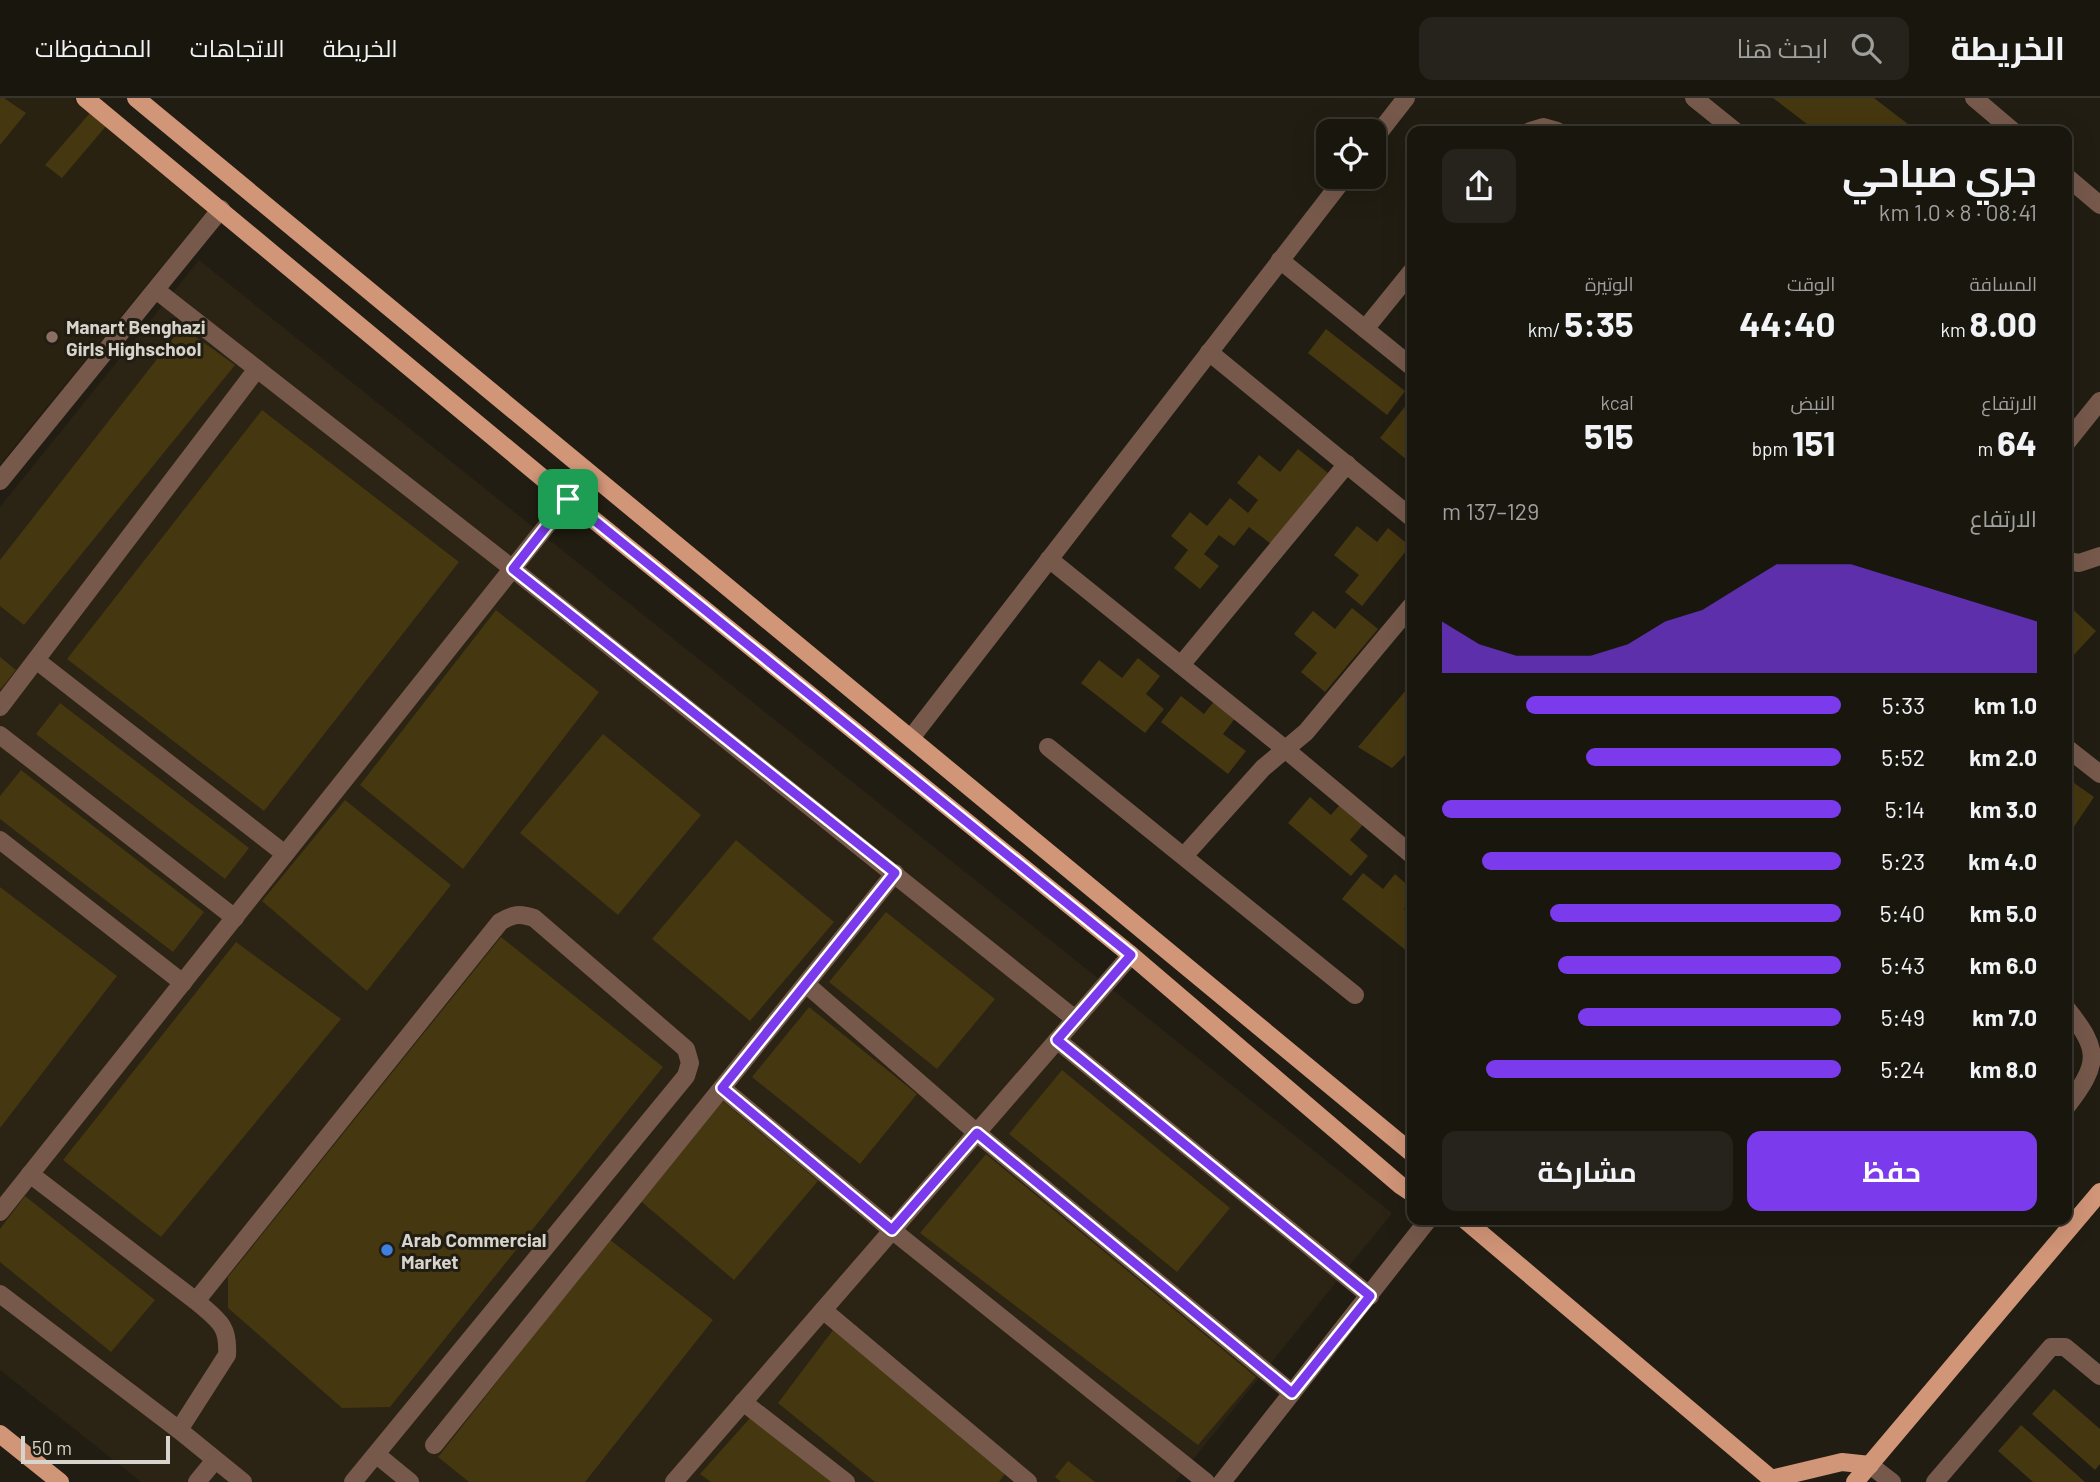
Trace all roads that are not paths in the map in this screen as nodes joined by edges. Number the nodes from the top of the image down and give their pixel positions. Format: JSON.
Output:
{"nodes":[{"id":1,"x":85,"y":98,"type":"edge"},
{"id":2,"x":136,"y":98,"type":"edge"},
{"id":3,"x":1406,"y":98,"type":"edge"},
{"id":4,"x":1694,"y":98,"type":"edge"},
{"id":5,"x":1974,"y":98,"type":"edge"},
{"id":6,"x":1386,"y":124,"type":"edge"},
{"id":7,"x":1729,"y":126,"type":"edge"},
{"id":8,"x":2008,"y":126,"type":"edge"},
{"id":9,"x":2072,"y":181,"type":"edge"},
{"id":10,"x":1336,"y":189,"type":"edge"},
{"id":11,"x":2100,"y":205,"type":"edge"},
{"id":12,"x":221,"y":209,"type":"junction"},
{"id":13,"x":1280,"y":260,"type":"junction"},
{"id":14,"x":1407,"y":277,"type":"edge"},
{"id":15,"x":156,"y":290,"type":"junction"},
{"id":16,"x":1364,"y":329,"type":"junction"},
{"id":17,"x":1209,"y":352,"type":"junction"},
{"id":18,"x":1407,"y":364,"type":"edge"},
{"id":19,"x":257,"y":369,"type":"junction"},
{"id":20,"x":2100,"y":401,"type":"edge"},
{"id":21,"x":2072,"y":436,"type":"edge"},
{"id":22,"x":1347,"y":464,"type":"junction"},
{"id":23,"x":0,"y":481,"type":"edge"},
{"id":24,"x":568,"y":499,"type":"junction"},
{"id":25,"x":1407,"y":514,"type":"edge"},
{"id":26,"x":2100,"y":556,"type":"edge"},
{"id":27,"x":1049,"y":559,"type":"junction"},
{"id":28,"x":2072,"y":561,"type":"edge"},
{"id":29,"x":513,"y":569,"type":"junction"},
{"id":30,"x":1407,"y":611,"type":"edge"},
{"id":31,"x":36,"y":660,"type":"junction"},
{"id":32,"x":1181,"y":665,"type":"junction"},
{"id":33,"x":0,"y":707,"type":"edge"},
{"id":34,"x":0,"y":735,"type":"edge"},
{"id":35,"x":911,"y":738,"type":"junction"},
{"id":36,"x":1048,"y":747,"type":"dead end"},
{"id":37,"x":1285,"y":749,"type":"junction"},
{"id":38,"x":2072,"y":752,"type":"edge"},
{"id":39,"x":2100,"y":774,"type":"edge"},
{"id":40,"x":0,"y":839,"type":"edge"},
{"id":41,"x":1407,"y":851,"type":"edge"},
{"id":42,"x":285,"y":854,"type":"junction"},
{"id":43,"x":1184,"y":856,"type":"junction"},
{"id":44,"x":895,"y":873,"type":"junction"},
{"id":45,"x":235,"y":918,"type":"junction"},
{"id":46,"x":1131,"y":955,"type":"junction"},
{"id":47,"x":183,"y":983,"type":"junction"},
{"id":48,"x":806,"y":984,"type":"junction"},
{"id":49,"x":1355,"y":995,"type":"dead end"},
{"id":50,"x":2072,"y":1014,"type":"edge"},
{"id":51,"x":1076,"y":1019,"type":"junction"},
{"id":52,"x":1057,"y":1040,"type":"junction"},
{"id":53,"x":722,"y":1088,"type":"junction"},
{"id":54,"x":2094,"y":1089,"type":"edge"},
{"id":55,"x":2072,"y":1103,"type":"edge"},
{"id":56,"x":977,"y":1133,"type":"junction"},
{"id":57,"x":1407,"y":1149,"type":"edge"},
{"id":58,"x":30,"y":1174,"type":"junction"},
{"id":59,"x":1407,"y":1189,"type":"edge"},
{"id":60,"x":2100,"y":1192,"type":"edge"},
{"id":61,"x":0,"y":1212,"type":"edge"},
{"id":62,"x":1424,"y":1225,"type":"edge"},
{"id":63,"x":1471,"y":1225,"type":"edge"},
{"id":64,"x":892,"y":1230,"type":"junction"},
{"id":65,"x":0,"y":1294,"type":"edge"},
{"id":66,"x":1370,"y":1296,"type":"junction"},
{"id":67,"x":196,"y":1301,"type":"junction"},
{"id":68,"x":823,"y":1310,"type":"junction"},
{"id":69,"x":2100,"y":1376,"type":"edge"},
{"id":70,"x":1292,"y":1393,"type":"junction"},
{"id":71,"x":743,"y":1402,"type":"junction"},
{"id":72,"x":179,"y":1430,"type":"junction"},
{"id":73,"x":0,"y":1434,"type":"edge"},
{"id":74,"x":434,"y":1445,"type":"dead end"},
{"id":75,"x":377,"y":1455,"type":"junction"},
{"id":76,"x":215,"y":1460,"type":"junction"},
{"id":77,"x":1870,"y":1465,"type":"junction"},
{"id":78,"x":1021,"y":1480,"type":"edge"},
{"id":79,"x":678,"y":1481,"type":"edge"},
{"id":80,"x":1772,"y":1481,"type":"edge"},
{"id":81,"x":60,"y":1482,"type":"edge"},
{"id":82,"x":197,"y":1482,"type":"edge"},
{"id":83,"x":243,"y":1482,"type":"edge"},
{"id":84,"x":353,"y":1482,"type":"edge"},
{"id":85,"x":410,"y":1482,"type":"edge"},
{"id":86,"x":846,"y":1482,"type":"edge"},
{"id":87,"x":1206,"y":1482,"type":"edge"},
{"id":88,"x":1222,"y":1482,"type":"edge"},
{"id":89,"x":1855,"y":1482,"type":"edge"},
{"id":90,"x":1892,"y":1482,"type":"edge"},
{"id":91,"x":1935,"y":1482,"type":"edge"}],
"edges":[{"from":1,"to":12,"type":"main road"},
{"from":2,"to":35,"type":"main road"},
{"from":3,"to":6,"type":"street"},
{"from":4,"to":7,"type":"street"},
{"from":5,"to":8,"type":"street"},
{"from":9,"to":11,"type":"street"},
{"from":10,"to":13,"type":"street"},
{"from":12,"to":15,"type":"street"},
{"from":12,"to":24,"type":"main road"},
{"from":13,"to":16,"type":"street"},
{"from":13,"to":17,"type":"street"},
{"from":14,"to":16,"type":"street"},
{"from":15,"to":19,"type":"street"},
{"from":15,"to":23,"type":"street"},
{"from":16,"to":18,"type":"street"},
{"from":17,"to":22,"type":"street"},
{"from":17,"to":27,"type":"street"},
{"from":19,"to":29,"type":"street"},
{"from":19,"to":31,"type":"street"},
{"from":20,"to":21,"type":"street"},
{"from":22,"to":25,"type":"street"},
{"from":22,"to":32,"type":"street"},
{"from":24,"to":29,"type":"street"},
{"from":24,"to":46,"type":"main road"},
{"from":26,"to":28,"type":"street"},
{"from":27,"to":32,"type":"street"},
{"from":27,"to":35,"type":"street"},
{"from":29,"to":42,"type":"street"},
{"from":29,"to":44,"type":"street"},
{"from":30,"to":37,"type":"street"},
{"from":31,"to":33,"type":"street"},
{"from":31,"to":42,"type":"street"},
{"from":32,"to":37,"type":"street"},
{"from":34,"to":45,"type":"street"},
{"from":35,"to":57,"type":"main road"},
{"from":36,"to":43,"type":"street"},
{"from":37,"to":41,"type":"street"},
{"from":37,"to":43,"type":"street"},
{"from":38,"to":39,"type":"street"},
{"from":40,"to":47,"type":"street"},
{"from":42,"to":45,"type":"street"},
{"from":43,"to":49,"type":"street"},
{"from":44,"to":48,"type":"street"},
{"from":44,"to":51,"type":"street"},
{"from":45,"to":47,"type":"street"},
{"from":46,"to":51,"type":"street"},
{"from":46,"to":59,"type":"main road"},
{"from":47,"to":58,"type":"street"},
{"from":48,"to":53,"type":"street"},
{"from":48,"to":56,"type":"street"},
{"from":50,"to":54,"type":"street"},
{"from":51,"to":52,"type":"street"},
{"from":52,"to":56,"type":"street"},
{"from":52,"to":66,"type":"street"},
{"from":53,"to":64,"type":"street"},
{"from":53,"to":74,"type":"street"},
{"from":54,"to":55,"type":"street"},
{"from":56,"to":64,"type":"street"},
{"from":56,"to":70,"type":"street"},
{"from":58,"to":61,"type":"street"},
{"from":58,"to":67,"type":"street"},
{"from":60,"to":77,"type":"main road"},
{"from":62,"to":66,"type":"street"},
{"from":63,"to":80,"type":"main road"},
{"from":64,"to":68,"type":"street"},
{"from":64,"to":87,"type":"street"},
{"from":65,"to":72,"type":"street"},
{"from":66,"to":70,"type":"street"},
{"from":67,"to":72,"type":"street"},
{"from":67,"to":75,"type":"street"},
{"from":68,"to":71,"type":"street"},
{"from":68,"to":78,"type":"street"},
{"from":69,"to":91,"type":"street"},
{"from":70,"to":88,"type":"street"},
{"from":71,"to":79,"type":"street"},
{"from":71,"to":86,"type":"street"},
{"from":72,"to":76,"type":"street"},
{"from":73,"to":81,"type":"main road"},
{"from":75,"to":84,"type":"street"},
{"from":75,"to":85,"type":"street"},
{"from":76,"to":82,"type":"street"},
{"from":76,"to":83,"type":"street"},
{"from":77,"to":80,"type":"main road"},
{"from":77,"to":89,"type":"main road"},
{"from":77,"to":90,"type":"street"}]}
